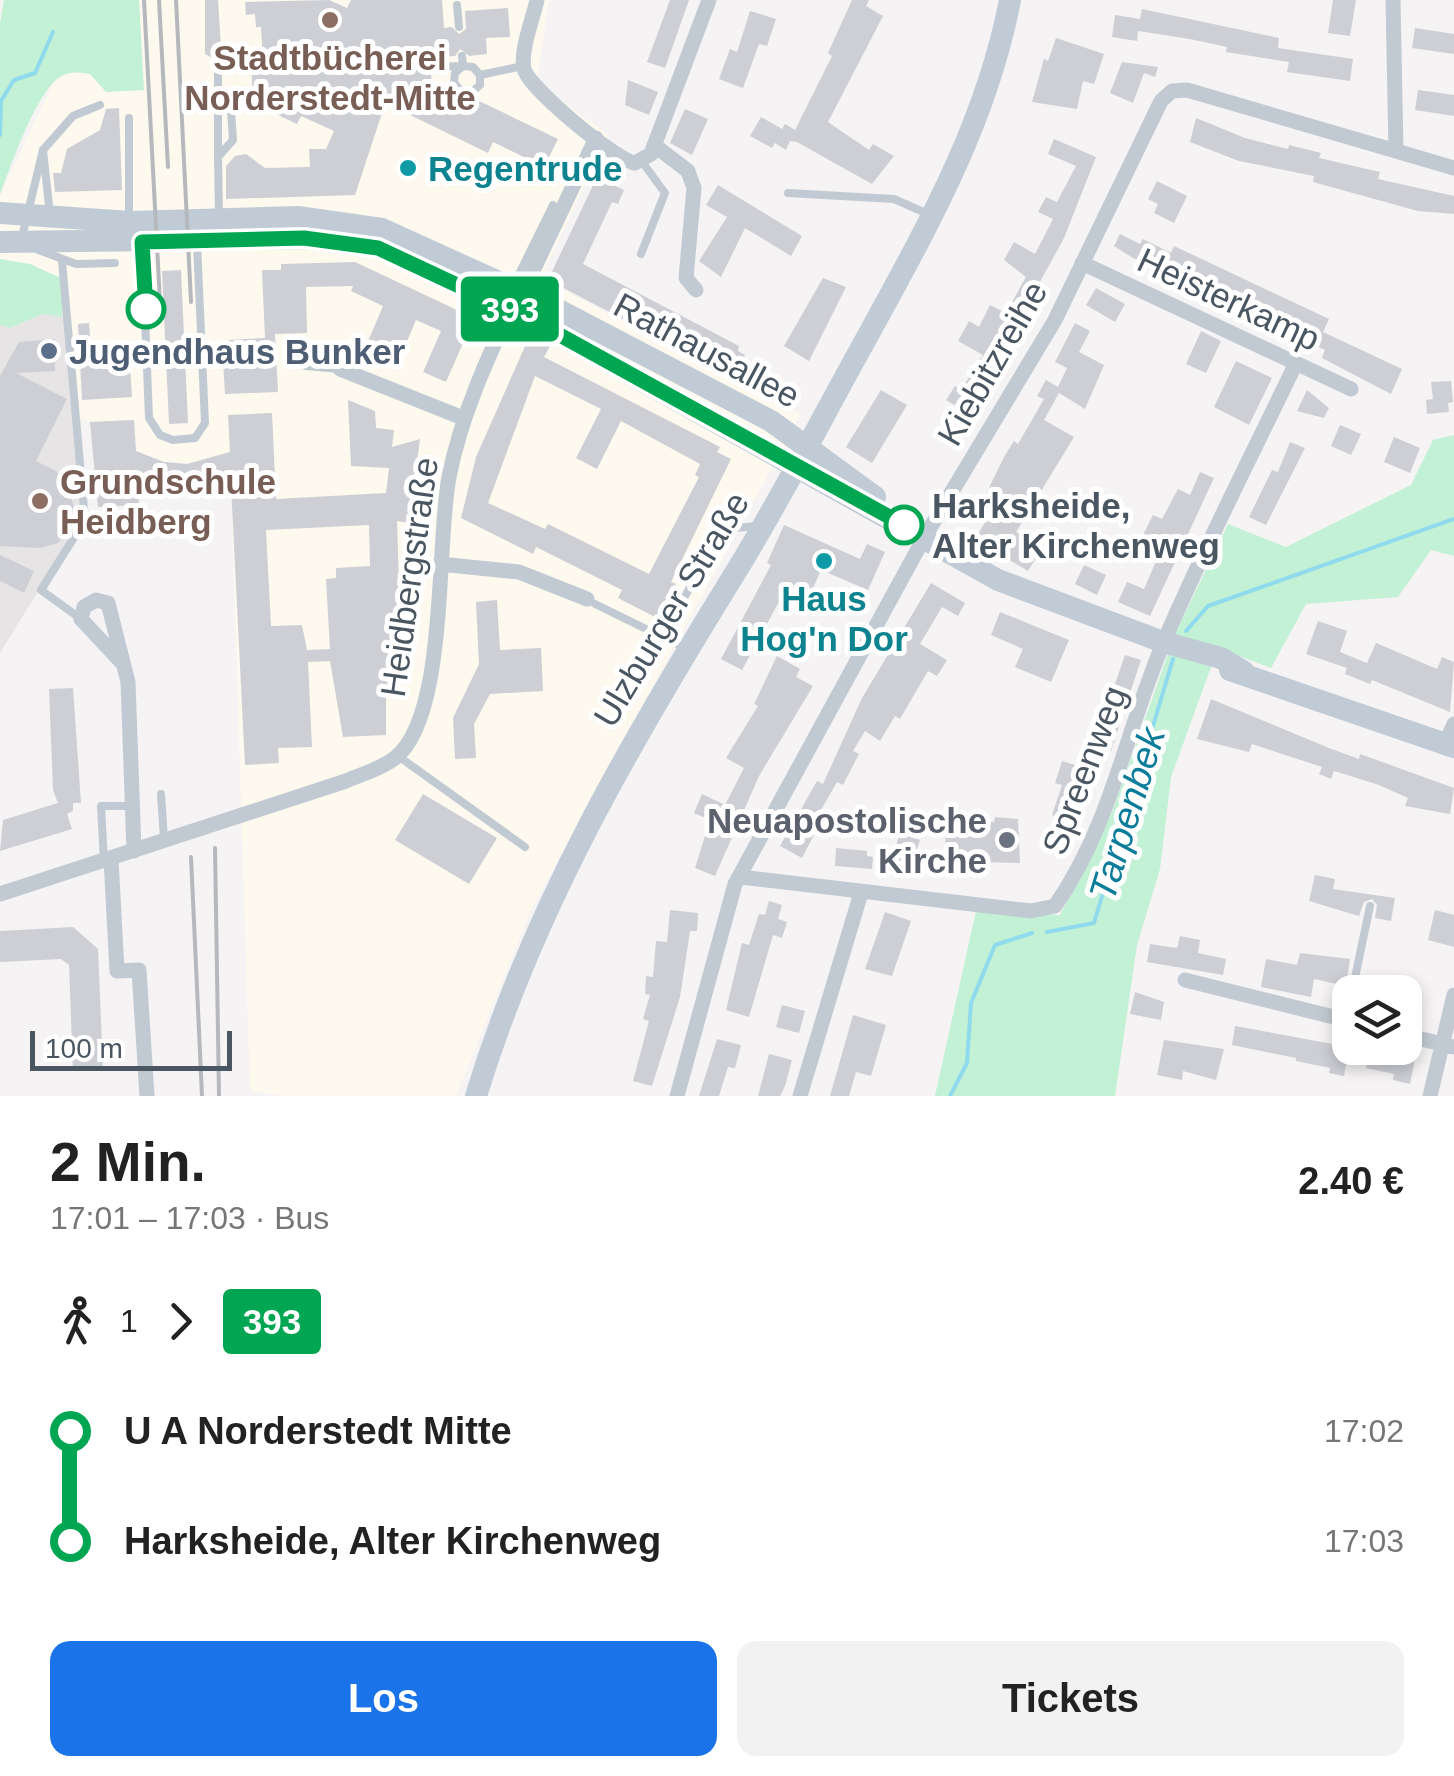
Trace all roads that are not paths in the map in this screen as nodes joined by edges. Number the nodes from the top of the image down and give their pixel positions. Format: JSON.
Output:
{"nodes":[{"id":1,"x":537,"y":0,"type":"edge"},
{"id":2,"x":709,"y":0,"type":"edge"},
{"id":3,"x":1010,"y":0,"type":"edge"},
{"id":4,"x":1392,"y":0,"type":"edge"},
{"id":5,"x":458,"y":4,"type":"dead end"},
{"id":6,"x":460,"y":27,"type":"dead end"},
{"id":7,"x":462,"y":61,"type":"junction"},
{"id":8,"x":523,"y":66,"type":"junction"},
{"id":9,"x":431,"y":67,"type":"dead end"},
{"id":10,"x":218,"y":68,"type":"dead end"},
{"id":11,"x":480,"y":74,"type":"junction"},
{"id":12,"x":230,"y":96,"type":"dead end"},
{"id":13,"x":100,"y":105,"type":"dead end"},
{"id":14,"x":129,"y":118,"type":"dead end"},
{"id":15,"x":596,"y":138,"type":"junction"},
{"id":16,"x":654,"y":145,"type":"junction"},
{"id":17,"x":42,"y":150,"type":"junction"},
{"id":18,"x":1396,"y":151,"type":"junction"},
{"id":19,"x":218,"y":157,"type":"junction"},
{"id":20,"x":643,"y":162,"type":"junction"},
{"id":21,"x":1454,"y":168,"type":"edge"},
{"id":22,"x":788,"y":193,"type":"dead end"},
{"id":23,"x":552,"y":205,"type":"dead end"},
{"id":24,"x":0,"y":213,"type":"edge"},
{"id":25,"x":27,"y":215,"type":"junction"},
{"id":26,"x":932,"y":216,"type":"junction"},
{"id":27,"x":51,"y":217,"type":"junction"},
{"id":28,"x":230,"y":229,"type":"junction"},
{"id":29,"x":136,"y":232,"type":"junction"},
{"id":30,"x":197,"y":240,"type":"junction"},
{"id":31,"x":0,"y":242,"type":"edge"},
{"id":32,"x":26,"y":244,"type":"junction"},
{"id":33,"x":640,"y":254,"type":"dead end"},
{"id":34,"x":62,"y":261,"type":"junction"},
{"id":35,"x":115,"y":263,"type":"dead end"},
{"id":36,"x":1082,"y":263,"type":"junction"},
{"id":37,"x":696,"y":290,"type":"dead end"},
{"id":38,"x":514,"y":300,"type":"junction"},
{"id":39,"x":1296,"y":364,"type":"junction"},
{"id":40,"x":305,"y":366,"type":"dead end"},
{"id":41,"x":340,"y":369,"type":"joint"},
{"id":42,"x":1351,"y":389,"type":"dead end"},
{"id":43,"x":463,"y":418,"type":"junction"},
{"id":44,"x":802,"y":456,"type":"junction"},
{"id":45,"x":762,"y":526,"type":"junction"},
{"id":46,"x":924,"y":538,"type":"junction"},
{"id":47,"x":440,"y":564,"type":"junction"},
{"id":48,"x":591,"y":602,"type":"joint"},
{"id":49,"x":81,"y":619,"type":"junction"},
{"id":50,"x":662,"y":637,"type":"junction"},
{"id":51,"x":1163,"y":642,"type":"junction"},
{"id":52,"x":686,"y":649,"type":"junction"},
{"id":53,"x":122,"y":663,"type":"junction"},
{"id":54,"x":1451,"y":738,"type":"edge"},
{"id":55,"x":398,"y":756,"type":"junction"},
{"id":56,"x":161,"y":794,"type":"dead end"},
{"id":57,"x":132,"y":806,"type":"junction"},
{"id":58,"x":164,"y":841,"type":"junction"},
{"id":59,"x":525,"y":846,"type":"dead end"},
{"id":60,"x":134,"y":851,"type":"junction"},
{"id":61,"x":108,"y":860,"type":"junction"},
{"id":62,"x":740,"y":876,"type":"junction"},
{"id":63,"x":861,"y":893,"type":"junction"},
{"id":64,"x":0,"y":894,"type":"edge"},
{"id":65,"x":1370,"y":906,"type":"dead end"},
{"id":66,"x":1356,"y":975,"type":"edge"},
{"id":67,"x":1185,"y":980,"type":"dead end"},
{"id":68,"x":1454,"y":995,"type":"edge"},
{"id":69,"x":1332,"y":1011,"type":"edge"},
{"id":70,"x":1422,"y":1038,"type":"edge"},
{"id":71,"x":1448,"y":1045,"type":"edge"},
{"id":72,"x":147,"y":1096,"type":"edge"},
{"id":73,"x":476,"y":1096,"type":"edge"},
{"id":74,"x":677,"y":1096,"type":"edge"},
{"id":75,"x":800,"y":1096,"type":"edge"},
{"id":76,"x":1430,"y":1096,"type":"edge"}],
"edges":[{"from":1,"to":8,"type":"street"},
{"from":2,"to":16,"type":"street"},
{"from":3,"to":26,"type":"main road","name":"Ulzburger Straße"},
{"from":4,"to":18,"type":"street"},
{"from":5,"to":6,"type":"lane"},
{"from":7,"to":9,"type":"lane"},
{"from":7,"to":11,"type":"lane"},
{"from":7,"to":11,"type":"lane"},
{"from":8,"to":11,"type":"lane"},
{"from":8,"to":15,"type":"street"},
{"from":10,"to":19,"type":"lane"},
{"from":12,"to":19,"type":"lane"},
{"from":13,"to":17,"type":"lane"},
{"from":14,"to":29,"type":"lane"},
{"from":15,"to":20,"type":"street"},
{"from":15,"to":38,"type":"street"},
{"from":16,"to":20,"type":"street"},
{"from":16,"to":37,"type":"street"},
{"from":17,"to":25,"type":"lane"},
{"from":17,"to":27,"type":"lane"},
{"from":18,"to":21,"type":"street"},
{"from":18,"to":36,"type":"street","name":"Kiebitzreihe"},
{"from":19,"to":28,"type":"lane"},
{"from":20,"to":33,"type":"lane"},
{"from":22,"to":26,"type":"lane"},
{"from":23,"to":38,"type":"lane"},
{"from":24,"to":25,"type":"main road","name":"Rathausallee"},
{"from":25,"to":27,"type":"main road","name":"Rathausallee"},
{"from":25,"to":32,"type":"lane"},
{"from":26,"to":44,"type":"main road","name":"Ulzburger Straße"},
{"from":27,"to":29,"type":"main road","name":"Rathausallee"},
{"from":28,"to":29,"type":"main road","name":"Rathausallee"},
{"from":28,"to":30,"type":"main road","name":"Rathausallee"},
{"from":28,"to":38,"type":"main road","name":"Rathausallee"},
{"from":28,"to":38,"type":"main road","name":"Rathausallee"},
{"from":29,"to":30,"type":"main road","name":"Rathausallee"},
{"from":29,"to":30,"type":"lane"},
{"from":29,"to":32,"type":"main road","name":"Rathausallee"},
{"from":31,"to":32,"type":"main road","name":"Rathausallee"},
{"from":32,"to":34,"type":"lane"},
{"from":34,"to":35,"type":"lane"},
{"from":34,"to":49,"type":"lane"},
{"from":36,"to":39,"type":"street","name":"Heisterkamp"},
{"from":36,"to":46,"type":"street","name":"Kiebitzreihe"},
{"from":38,"to":43,"type":"street","name":"Heidbergstraße"},
{"from":38,"to":44,"type":"main road","name":"Rathausallee"},
{"from":39,"to":42,"type":"street","name":"Heisterkamp"},
{"from":39,"to":51,"type":"street","name":"Spreenweg"},
{"from":40,"to":41,"type":"lane"},
{"from":41,"to":43,"type":"street"},
{"from":43,"to":47,"type":"street","name":"Heidbergstraße"},
{"from":44,"to":45,"type":"main road","name":"Ulzburger Straße"},
{"from":44,"to":46,"type":"main road","name":"Rathausallee"},
{"from":45,"to":50,"type":"lane"},
{"from":45,"to":52,"type":"main road","name":"Ulzburger Straße"},
{"from":46,"to":51,"type":"main road","name":"Rathausallee"},
{"from":46,"to":62,"type":"street","name":"Kiebitzreihe"},
{"from":47,"to":48,"type":"street"},
{"from":47,"to":55,"type":"street","name":"Heidbergstraße"},
{"from":48,"to":50,"type":"lane"},
{"from":49,"to":53,"type":"street"},
{"from":49,"to":53,"type":"street"},
{"from":50,"to":52,"type":"lane"},
{"from":51,"to":54,"type":"main road","name":"Rathausallee"},
{"from":51,"to":63,"type":"street","name":"Spreenweg"},
{"from":52,"to":73,"type":"main road","name":"Ulzburger Straße"},
{"from":53,"to":57,"type":"street"},
{"from":55,"to":58,"type":"street"},
{"from":55,"to":59,"type":"lane"},
{"from":56,"to":58,"type":"lane"},
{"from":57,"to":60,"type":"street"},
{"from":57,"to":61,"type":"lane"},
{"from":58,"to":60,"type":"street"},
{"from":60,"to":61,"type":"street"},
{"from":61,"to":64,"type":"street"},
{"from":61,"to":72,"type":"street"},
{"from":62,"to":63,"type":"street","name":"Spreenweg"},
{"from":62,"to":74,"type":"street","name":"Kiebitzreihe"},
{"from":63,"to":75,"type":"street"},
{"from":65,"to":66,"type":"lane"},
{"from":67,"to":69,"type":"street"},
{"from":68,"to":71,"type":"street"},
{"from":70,"to":71,"type":"street"},
{"from":71,"to":76,"type":"street"}]}
